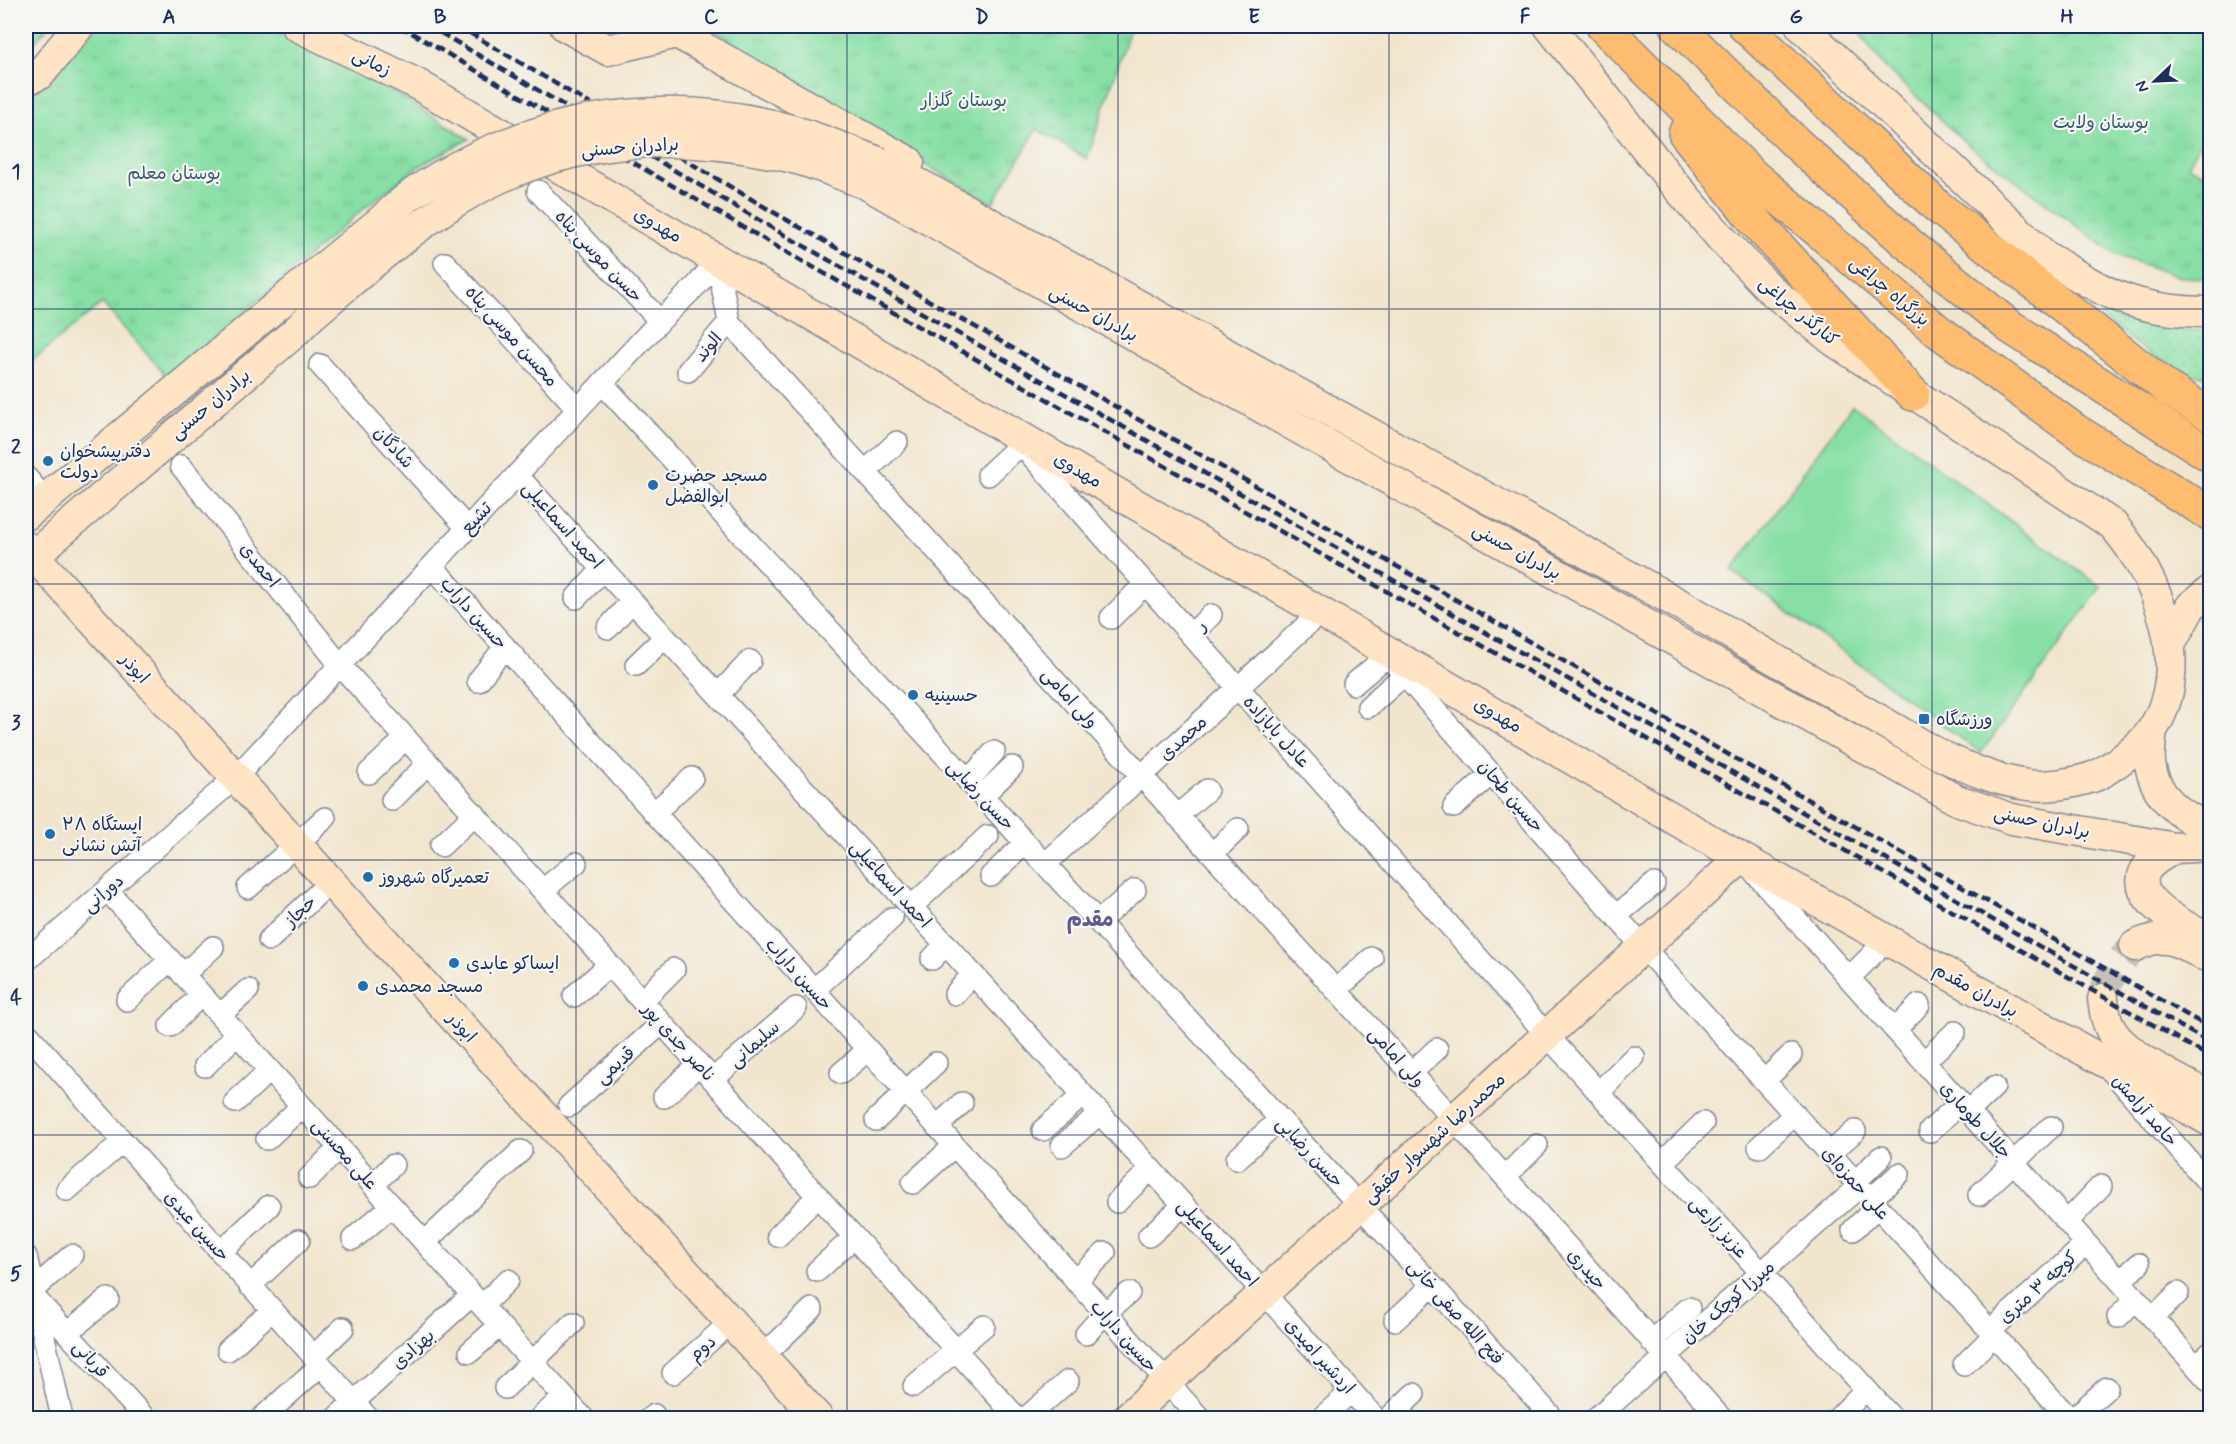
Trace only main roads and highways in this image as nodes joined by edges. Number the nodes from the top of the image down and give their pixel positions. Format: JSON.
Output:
{"nodes":[{"id":1,"x":79,"y":26,"type":"edge"},
{"id":2,"x":297,"y":26,"type":"edge"},
{"id":3,"x":565,"y":26,"type":"edge"},
{"id":4,"x":636,"y":26,"type":"edge"},
{"id":5,"x":1549,"y":26,"type":"edge"},
{"id":6,"x":1602,"y":26,"type":"edge"},
{"id":7,"x":1677,"y":26,"type":"edge"},
{"id":8,"x":1745,"y":26,"type":"edge"},
{"id":9,"x":1762,"y":26,"type":"edge"},
{"id":10,"x":1801,"y":26,"type":"edge"},
{"id":11,"x":676,"y":29,"type":"edge"},
{"id":12,"x":608,"y":50,"type":"junction"},
{"id":13,"x":26,"y":80,"type":"edge"},
{"id":14,"x":415,"y":83,"type":"joint"},
{"id":15,"x":874,"y":173,"type":"junction"},
{"id":16,"x":2045,"y":256,"type":"junction"},
{"id":17,"x":2211,"y":312,"type":"edge"},
{"id":18,"x":1913,"y":394,"type":"junction"},
{"id":19,"x":2211,"y":415,"type":"edge"},
{"id":20,"x":2211,"y":455,"type":"edge"},
{"id":21,"x":1451,"y":478,"type":"junction"},
{"id":22,"x":32,"y":497,"type":"edge"},
{"id":23,"x":2211,"y":514,"type":"edge"},
{"id":24,"x":28,"y":555,"type":"edge"},
{"id":25,"x":2211,"y":591,"type":"edge"},
{"id":26,"x":2171,"y":644,"type":"junction"},
{"id":27,"x":2152,"y":730,"type":"junction"},
{"id":28,"x":2211,"y":828,"type":"edge"},
{"id":29,"x":2211,"y":846,"type":"edge"},
{"id":30,"x":2175,"y":848,"type":"junction"},
{"id":31,"x":1741,"y":858,"type":"junction"},
{"id":32,"x":2211,"y":940,"type":"edge"},
{"id":33,"x":2134,"y":946,"type":"tunnel mouth"},
{"id":34,"x":2211,"y":960,"type":"edge"},
{"id":35,"x":2103,"y":999,"type":"tunnel mouth"},
{"id":36,"x":2211,"y":1096,"type":"edge"},
{"id":37,"x":2211,"y":1121,"type":"edge"},
{"id":38,"x":818,"y":1419,"type":"edge"},
{"id":39,"x":1127,"y":1419,"type":"edge"}],
"edges":[{"from":1,"to":13,"type":"main road"},
{"from":2,"to":14,"type":"main road","name":"زمانی"},
{"from":3,"to":12,"type":"main road"},
{"from":4,"to":12,"type":"main road"},
{"from":5,"to":18,"type":"main road","name":"کنارگذر چراغی"},
{"from":6,"to":18,"type":"highway"},
{"from":6,"to":23,"type":"highway","name":"بزرگراه چراغی"},
{"from":7,"to":20,"type":"highway"},
{"from":8,"to":19,"type":"highway"},
{"from":9,"to":16,"type":"main road"},
{"from":10,"to":16,"type":"main road"},
{"from":11,"to":12,"type":"main road"},
{"from":11,"to":21,"type":"main road"},
{"from":14,"to":31,"type":"main road","name":"مهدوی"},
{"from":15,"to":21,"type":"main road","name":"برادران حسنی"},
{"from":15,"to":22,"type":"main road","name":"برادران حسنی","bridge":true},
{"from":15,"to":24,"type":"main road","name":"برادران حسنی","bridge":true},
{"from":15,"to":30,"type":"main road","name":"برادران حسنی"},
{"from":16,"to":17,"type":"main road"},
{"from":18,"to":26,"type":"main road","name":"کنارگذر چراغی"},
{"from":21,"to":27,"type":"main road","name":"برادران حسنی"},
{"from":24,"to":38,"type":"main road","name":"ابوذر"},
{"from":25,"to":26,"type":"main road"},
{"from":26,"to":27,"type":"main road"},
{"from":27,"to":28,"type":"main road"},
{"from":29,"to":30,"type":"main road","name":"برادران حسنی"},
{"from":30,"to":32,"type":"main road"},
{"from":31,"to":37,"type":"main road","name":"برادران مقدم"},
{"from":31,"to":39,"type":"main road","name":"محمدرضا شهسوار حقیقی"},
{"from":33,"to":34,"type":"main road"},
{"from":35,"to":36,"type":"main road"}]}
